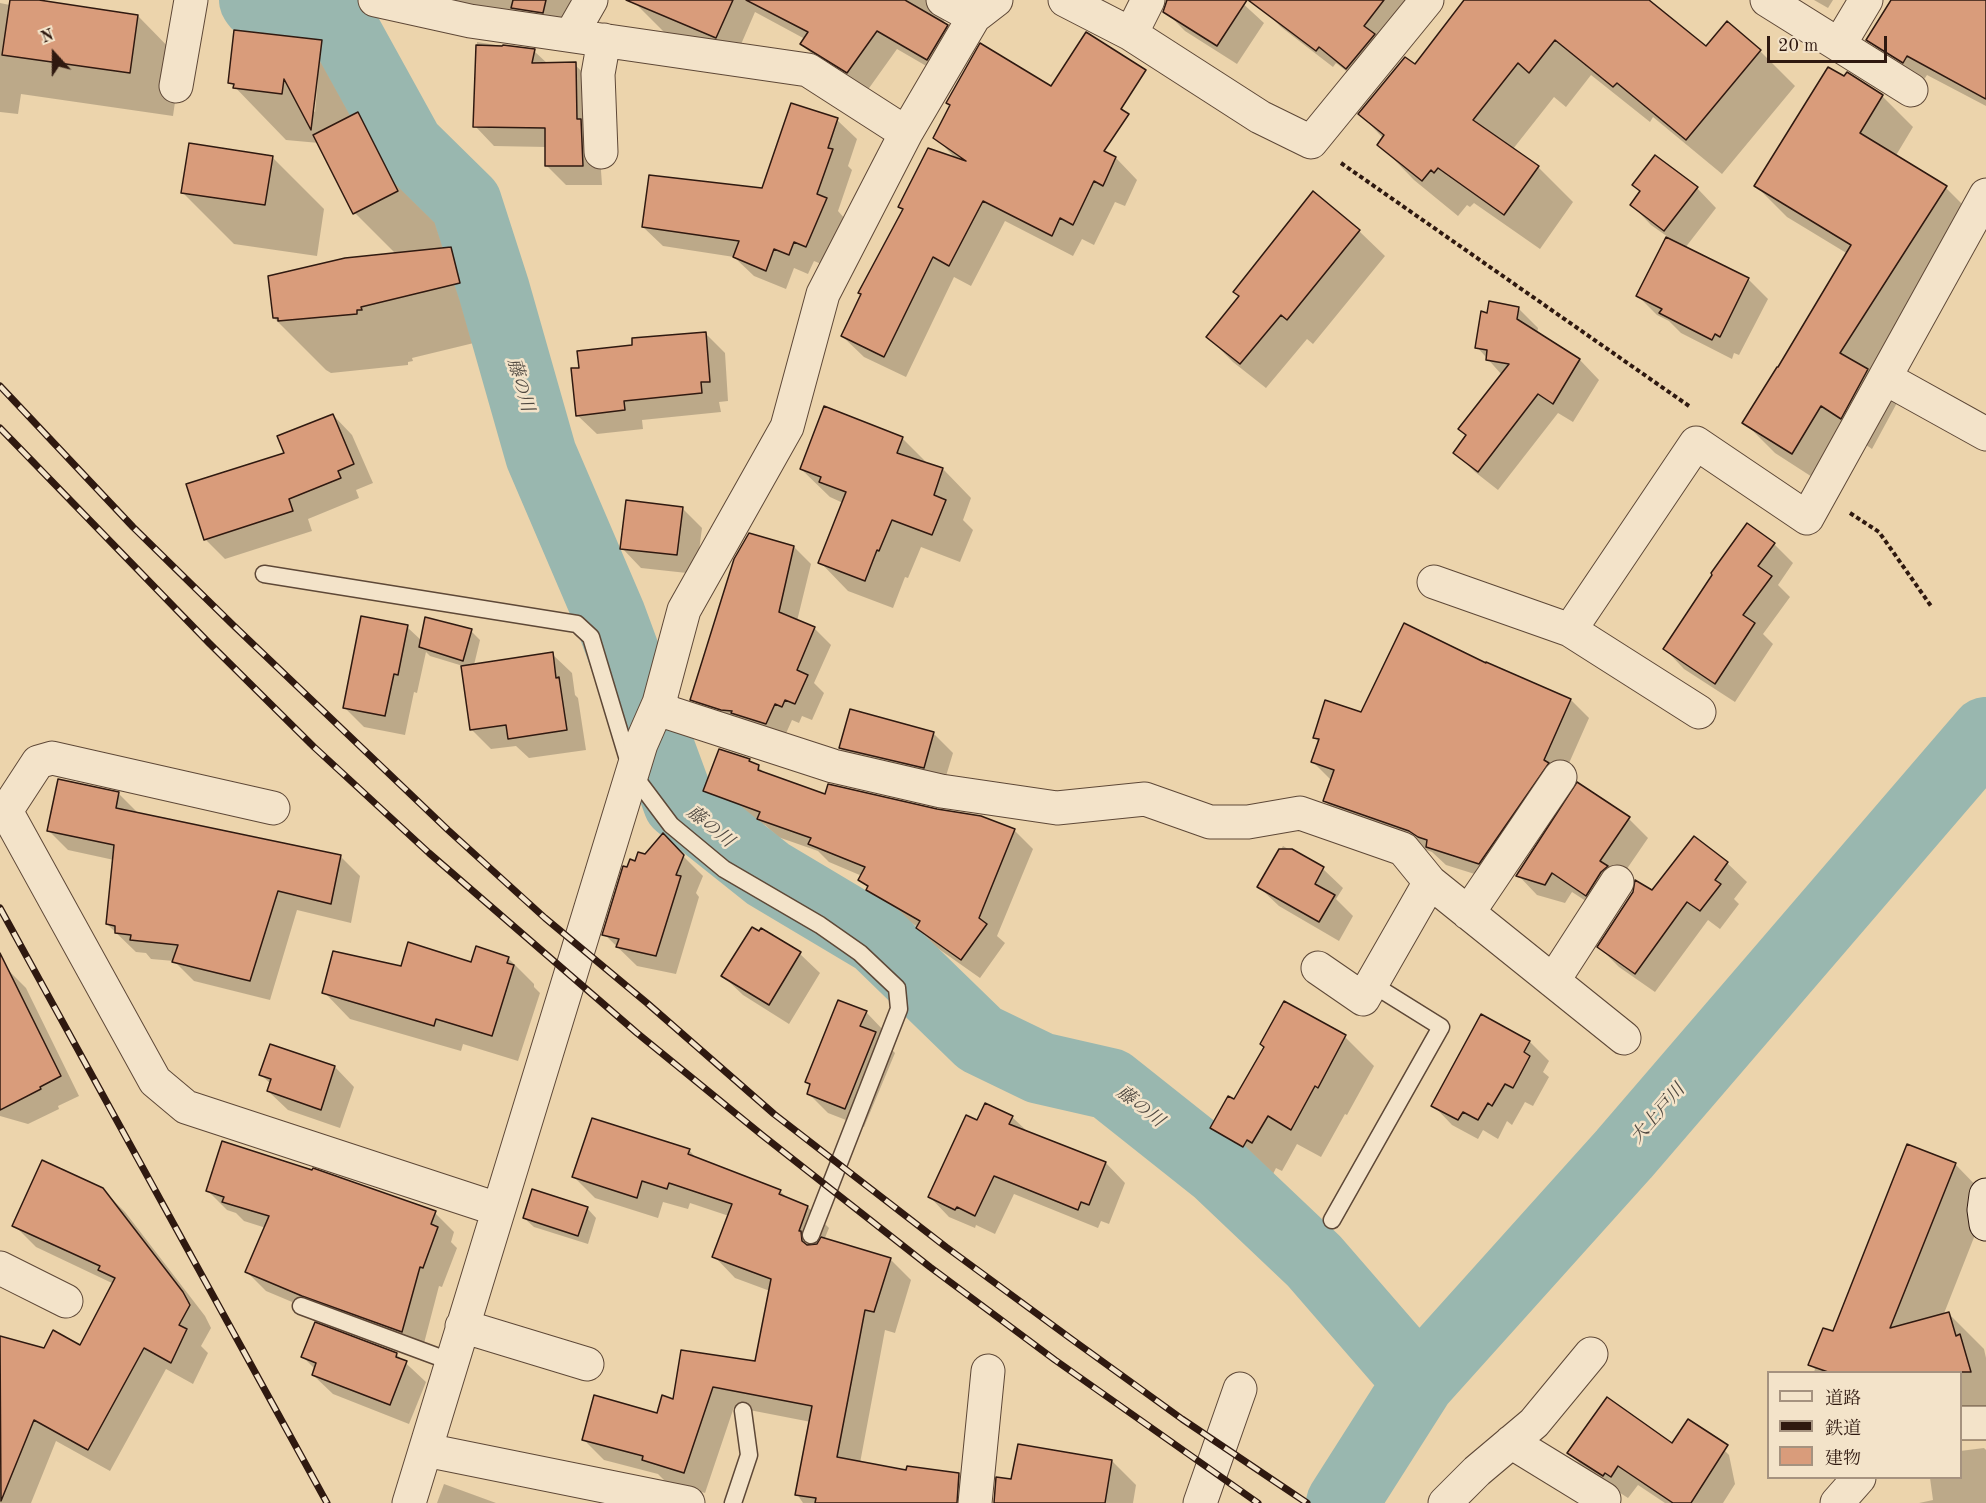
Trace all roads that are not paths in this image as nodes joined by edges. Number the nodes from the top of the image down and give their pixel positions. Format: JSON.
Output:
{"nodes":[{"id":1,"x":191,"y":0,"type":"edge"},
{"id":2,"x":375,"y":0,"type":"edge"},
{"id":3,"x":591,"y":0,"type":"edge"},
{"id":4,"x":942,"y":0,"type":"edge"},
{"id":5,"x":1065,"y":0,"type":"edge"},
{"id":6,"x":1148,"y":0,"type":"edge"},
{"id":7,"x":1427,"y":0,"type":"edge"},
{"id":8,"x":1767,"y":0,"type":"edge"},
{"id":9,"x":1866,"y":0,"type":"edge"},
{"id":10,"x":985,"y":8,"type":"edge"},
{"id":11,"x":1131,"y":34,"type":"junction"},
{"id":12,"x":571,"y":35,"type":"junction"},
{"id":13,"x":604,"y":40,"type":"junction"},
{"id":14,"x":1839,"y":45,"type":"junction"},
{"id":15,"x":176,"y":86,"type":"dead end"},
{"id":16,"x":1911,"y":90,"type":"dead end"},
{"id":17,"x":906,"y":133,"type":"junction"},
{"id":18,"x":601,"y":152,"type":"dead end"},
{"id":19,"x":1984,"y":204,"type":"edge"},
{"id":20,"x":1885,"y":378,"type":"junction"},
{"id":21,"x":1986,"y":434,"type":"edge"},
{"id":22,"x":264,"y":574,"type":"dead end"},
{"id":23,"x":1434,"y":582,"type":"dead end"},
{"id":24,"x":1570,"y":630,"type":"junction"},
{"id":25,"x":658,"y":706,"type":"junction"},
{"id":26,"x":1699,"y":712,"type":"dead end"},
{"id":27,"x":636,"y":759,"type":"junction"},
{"id":28,"x":1560,"y":777,"type":"dead end"},
{"id":29,"x":273,"y":808,"type":"dead end"},
{"id":30,"x":1430,"y":882,"type":"junction"},
{"id":31,"x":1617,"y":882,"type":"dead end"},
{"id":32,"x":1468,"y":913,"type":"junction"},
{"id":33,"x":1318,"y":968,"type":"dead end"},
{"id":34,"x":1553,"y":981,"type":"junction"},
{"id":35,"x":1372,"y":984,"type":"junction"},
{"id":36,"x":1624,"y":1038,"type":"dead end"},
{"id":37,"x":1986,"y":1195,"type":"edge"},
{"id":38,"x":497,"y":1209,"type":"junction"},
{"id":39,"x":1332,"y":1220,"type":"dead end"},
{"id":40,"x":1986,"y":1224,"type":"edge"},
{"id":41,"x":811,"y":1235,"type":"dead end"},
{"id":42,"x":0,"y":1268,"type":"edge"},
{"id":43,"x":66,"y":1301,"type":"dead end"},
{"id":44,"x":301,"y":1306,"type":"dead end"},
{"id":45,"x":462,"y":1326,"type":"junction"},
{"id":46,"x":1591,"y":1354,"type":"dead end"},
{"id":47,"x":452,"y":1362,"type":"junction"},
{"id":48,"x":587,"y":1364,"type":"dead end"},
{"id":49,"x":988,"y":1371,"type":"dead end"},
{"id":50,"x":1240,"y":1389,"type":"dead end"},
{"id":51,"x":742,"y":1411,"type":"dead end"},
{"id":52,"x":1962,"y":1423,"type":"edge"},
{"id":53,"x":1986,"y":1423,"type":"edge"},
{"id":54,"x":1511,"y":1442,"type":"junction"},
{"id":55,"x":426,"y":1450,"type":"junction"},
{"id":56,"x":1858,"y":1479,"type":"edge"},
{"id":57,"x":1604,"y":1499,"type":"dead end"},
{"id":58,"x":682,"y":1502,"type":"edge"},
{"id":59,"x":409,"y":1503,"type":"edge"},
{"id":60,"x":734,"y":1503,"type":"edge"},
{"id":61,"x":975,"y":1503,"type":"edge"},
{"id":62,"x":1200,"y":1503,"type":"edge"},
{"id":63,"x":1445,"y":1503,"type":"edge"},
{"id":64,"x":1837,"y":1503,"type":"edge"}],
"edges":[{"from":1,"to":15,"type":"street"},
{"from":2,"to":12,"type":"street"},
{"from":3,"to":12,"type":"street"},
{"from":4,"to":10,"type":"street"},
{"from":5,"to":11,"type":"street"},
{"from":6,"to":11,"type":"street"},
{"from":7,"to":11,"type":"street"},
{"from":8,"to":14,"type":"street"},
{"from":9,"to":14,"type":"street"},
{"from":10,"to":17,"type":"street"},
{"from":12,"to":13,"type":"street"},
{"from":13,"to":17,"type":"street"},
{"from":13,"to":18,"type":"street"},
{"from":14,"to":16,"type":"street"},
{"from":17,"to":25,"type":"street"},
{"from":19,"to":20,"type":"street"},
{"from":20,"to":21,"type":"street"},
{"from":20,"to":24,"type":"street"},
{"from":22,"to":27,"type":"lane"},
{"from":23,"to":24,"type":"street"},
{"from":24,"to":26,"type":"street"},
{"from":25,"to":27,"type":"street"},
{"from":25,"to":30,"type":"street"},
{"from":27,"to":38,"type":"street"},
{"from":27,"to":41,"type":"lane"},
{"from":28,"to":32,"type":"street"},
{"from":29,"to":38,"type":"street"},
{"from":30,"to":32,"type":"street"},
{"from":30,"to":35,"type":"street"},
{"from":31,"to":34,"type":"street"},
{"from":32,"to":34,"type":"street"},
{"from":33,"to":35,"type":"street"},
{"from":34,"to":36,"type":"street"},
{"from":35,"to":39,"type":"lane"},
{"from":37,"to":40,"type":"street"},
{"from":38,"to":45,"type":"street"},
{"from":42,"to":43,"type":"street"},
{"from":44,"to":47,"type":"lane"},
{"from":45,"to":47,"type":"street"},
{"from":45,"to":48,"type":"street"},
{"from":46,"to":54,"type":"street"},
{"from":47,"to":55,"type":"street"},
{"from":49,"to":61,"type":"street"},
{"from":50,"to":62,"type":"street"},
{"from":51,"to":60,"type":"lane"},
{"from":52,"to":53,"type":"street"},
{"from":54,"to":57,"type":"street"},
{"from":54,"to":63,"type":"street"},
{"from":55,"to":58,"type":"street"},
{"from":55,"to":59,"type":"street"},
{"from":56,"to":64,"type":"street"}]}
